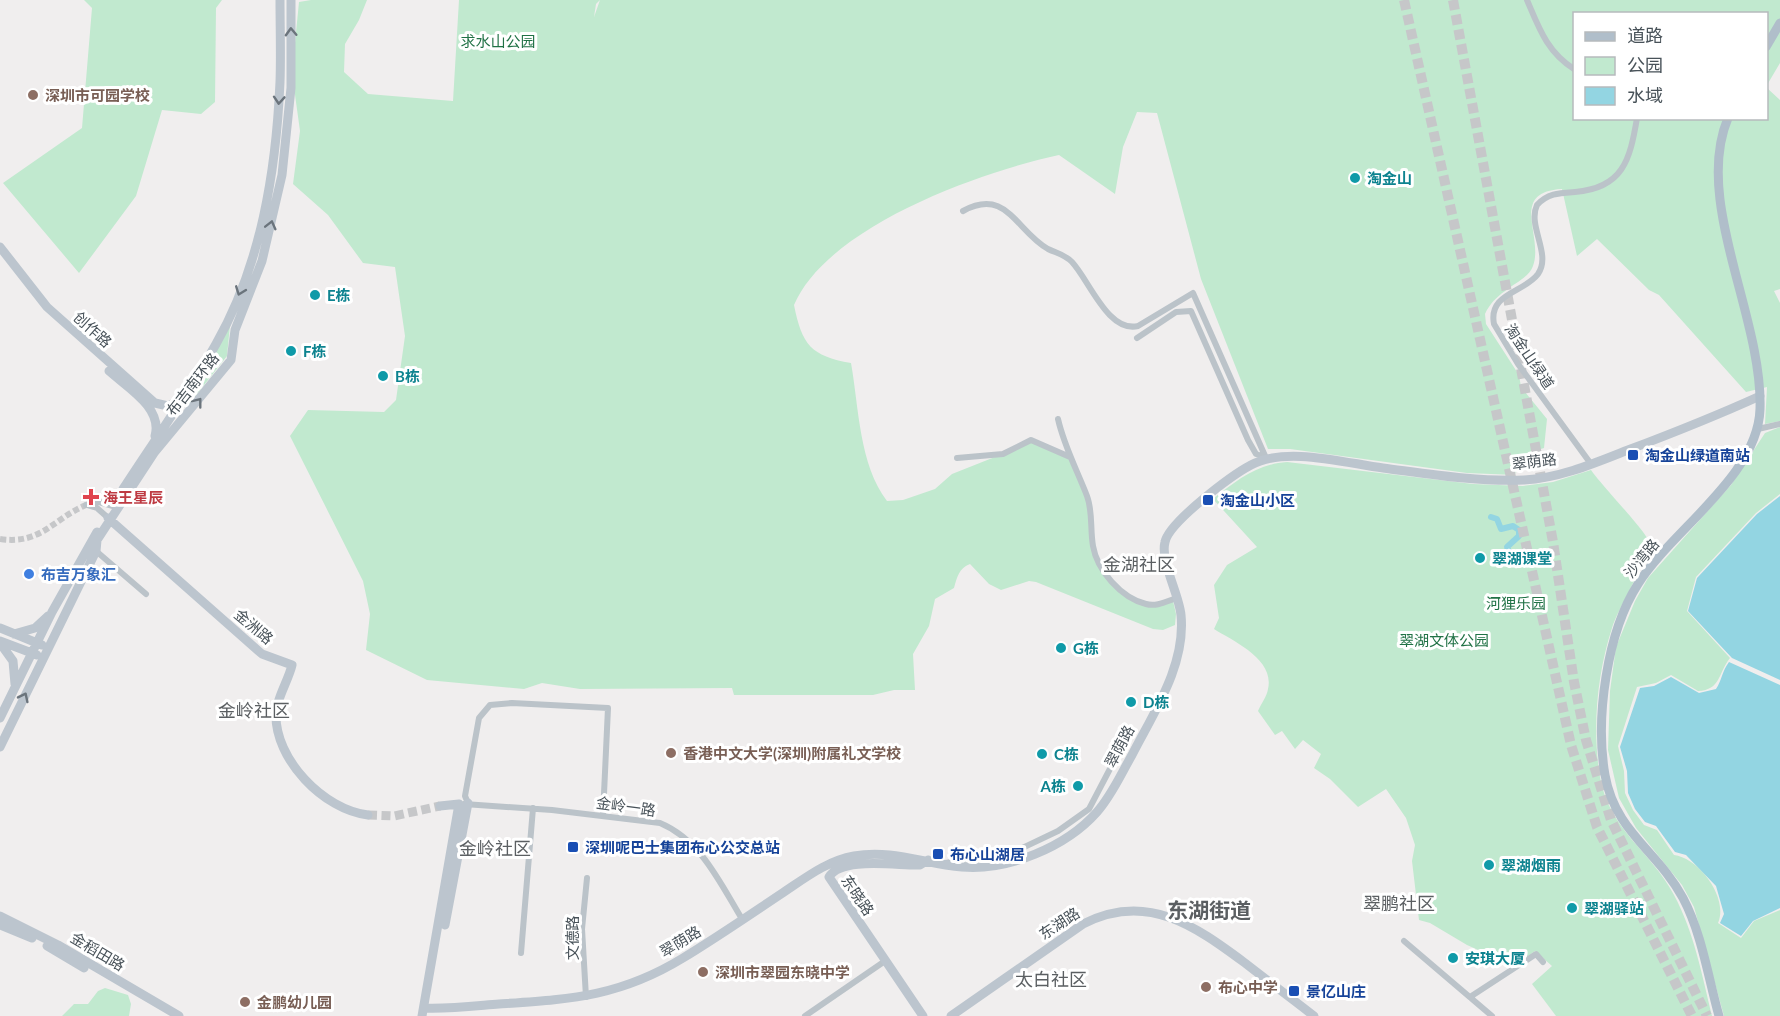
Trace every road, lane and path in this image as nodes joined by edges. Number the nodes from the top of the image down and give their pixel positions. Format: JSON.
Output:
{"nodes":[{"id":1,"x":291,"y":0,"type":"edge"},
{"id":2,"x":1527,"y":0,"type":"edge"},
{"id":3,"x":280,"y":5,"type":"edge"},
{"id":4,"x":291,"y":10,"type":"junction"},
{"id":5,"x":1780,"y":23,"type":"edge"},
{"id":6,"x":1768,"y":45,"type":"edge"},
{"id":7,"x":1573,"y":68,"type":"edge"},
{"id":8,"x":1636,"y":120,"type":"edge"},
{"id":9,"x":1727,"y":120,"type":"edge"},
{"id":10,"x":963,"y":212,"type":"dead end"},
{"id":11,"x":0,"y":247,"type":"edge"},
{"id":12,"x":0,"y":256,"type":"edge"},
{"id":13,"x":65,"y":328,"type":"junction"},
{"id":14,"x":1137,"y":338,"type":"dead end"},
{"id":15,"x":1760,"y":396,"type":"junction"},
{"id":16,"x":182,"y":399,"type":"junction"},
{"id":17,"x":1058,"y":419,"type":"dead end"},
{"id":18,"x":1780,"y":423,"type":"edge"},
{"id":19,"x":1758,"y":429,"type":"junction"},
{"id":20,"x":155,"y":438,"type":"junction"},
{"id":21,"x":1070,"y":457,"type":"junction"},
{"id":22,"x":957,"y":458,"type":"dead end"},
{"id":23,"x":1266,"y":458,"type":"junction"},
{"id":24,"x":1591,"y":464,"type":"junction"},
{"id":25,"x":113,"y":506,"type":"junction"},
{"id":26,"x":108,"y":518,"type":"junction"},
{"id":27,"x":96,"y":551,"type":"junction"},
{"id":28,"x":146,"y":594,"type":"dead end"},
{"id":29,"x":1177,"y":598,"type":"junction"},
{"id":30,"x":52,"y":612,"type":"junction"},
{"id":31,"x":0,"y":628,"type":"edge"},
{"id":32,"x":14,"y":634,"type":"junction"},
{"id":33,"x":0,"y":642,"type":"edge"},
{"id":34,"x":37,"y":643,"type":"junction"},
{"id":35,"x":48,"y":647,"type":"junction"},
{"id":36,"x":32,"y":653,"type":"junction"},
{"id":37,"x":43,"y":658,"type":"junction"},
{"id":38,"x":15,"y":688,"type":"junction"},
{"id":39,"x":0,"y":718,"type":"edge"},
{"id":40,"x":0,"y":747,"type":"edge"},
{"id":41,"x":1112,"y":765,"type":"dead end"},
{"id":42,"x":464,"y":801,"type":"junction"},
{"id":43,"x":440,"y":806,"type":"tunnel mouth"},
{"id":44,"x":533,"y":808,"type":"junction"},
{"id":45,"x":368,"y":815,"type":"tunnel mouth"},
{"id":46,"x":603,"y":815,"type":"junction"},
{"id":47,"x":928,"y":860,"type":"junction"},
{"id":48,"x":941,"y":864,"type":"junction"},
{"id":49,"x":587,"y":878,"type":"dead end"},
{"id":50,"x":0,"y":916,"type":"edge"},
{"id":51,"x":742,"y":919,"type":"junction"},
{"id":52,"x":0,"y":925,"type":"edge"},
{"id":53,"x":1404,"y":941,"type":"dead end"},
{"id":54,"x":521,"y":953,"type":"dead end"},
{"id":55,"x":885,"y":961,"type":"junction"},
{"id":56,"x":1543,"y":962,"type":"dead end"},
{"id":57,"x":586,"y":997,"type":"junction"},
{"id":58,"x":1470,"y":997,"type":"junction"},
{"id":59,"x":426,"y":1012,"type":"edge"},
{"id":60,"x":166,"y":1016,"type":"edge"},
{"id":61,"x":179,"y":1016,"type":"edge"},
{"id":62,"x":805,"y":1016,"type":"edge"},
{"id":63,"x":923,"y":1016,"type":"edge"},
{"id":64,"x":951,"y":1016,"type":"edge"},
{"id":65,"x":1314,"y":1016,"type":"edge"},
{"id":66,"x":1492,"y":1016,"type":"edge"},
{"id":67,"x":1719,"y":1016,"type":"edge"}],
"edges":[{"from":1,"to":4,"type":"street","name":"布吉南环路"},
{"from":2,"to":7,"type":"street"},
{"from":3,"to":4,"type":"street"},
{"from":3,"to":16,"type":"street","name":"布吉南环路","one_way":true},
{"from":26,"to":4,"type":"street","name":"布吉南环路","one_way":true},
{"from":5,"to":6,"type":"main road"},
{"from":8,"to":24,"type":"street","name":"淘金山绿道"},
{"from":9,"to":15,"type":"main road","name":"沙湾路"},
{"from":10,"to":23,"type":"street"},
{"from":11,"to":13,"type":"street","name":"创作路"},
{"from":12,"to":13,"type":"street","name":"创作路"},
{"from":13,"to":16,"type":"street","name":"创作路"},
{"from":13,"to":20,"type":"street","name":"创作路"},
{"from":14,"to":23,"type":"street"},
{"from":15,"to":19,"type":"main road","name":"沙湾路"},
{"from":15,"to":24,"type":"street","name":"翠荫路"},
{"from":16,"to":20,"type":"street","name":"布吉南环路"},
{"from":17,"to":21,"type":"street"},
{"from":18,"to":19,"type":"street"},
{"from":19,"to":67,"type":"main road","name":"沙湾路"},
{"from":20,"to":25,"type":"street","name":"布吉南环路"},
{"from":21,"to":22,"type":"street"},
{"from":21,"to":29,"type":"street"},
{"from":23,"to":24,"type":"street","name":"翠荫路"},
{"from":23,"to":29,"type":"street","name":"翠荫路"},
{"from":25,"to":26,"type":"street","name":"布吉南环路"},
{"from":25,"to":26,"type":"street"},
{"from":26,"to":27,"type":"street","name":"布吉南环路"},
{"from":26,"to":30,"type":"street","name":"布吉南环路"},
{"from":26,"to":45,"type":"street","name":"金洲路"},
{"from":27,"to":28,"type":"street"},
{"from":27,"to":35,"type":"street","name":"布吉南环路"},
{"from":29,"to":48,"type":"street","name":"翠荫路"},
{"from":30,"to":32,"type":"street"},
{"from":30,"to":34,"type":"street","name":"布吉南环路"},
{"from":31,"to":32,"type":"street"},
{"from":32,"to":34,"type":"street"},
{"from":33,"to":36,"type":"street"},
{"from":33,"to":38,"type":"street"},
{"from":34,"to":35,"type":"street"},
{"from":34,"to":36,"type":"street","name":"布吉南环路"},
{"from":35,"to":37,"type":"street","name":"布吉南环路"},
{"from":36,"to":37,"type":"street"},
{"from":36,"to":38,"type":"street","name":"布吉南环路"},
{"from":40,"to":37,"type":"street","name":"布吉南环路","one_way":true},
{"from":38,"to":39,"type":"street","name":"布吉南环路"},
{"from":41,"to":48,"type":"street"},
{"from":42,"to":43,"type":"street"},
{"from":42,"to":44,"type":"street","name":"金岭一路"},
{"from":42,"to":46,"type":"street"},
{"from":42,"to":59,"type":"street"},
{"from":44,"to":46,"type":"street","name":"金岭一路"},
{"from":44,"to":54,"type":"street"},
{"from":46,"to":51,"type":"street","name":"金岭一路"},
{"from":47,"to":48,"type":"street","name":"翠荫路"},
{"from":47,"to":51,"type":"street","name":"翠荫路"},
{"from":47,"to":55,"type":"street","name":"东晓路"},
{"from":49,"to":57,"type":"street","name":"文德路"},
{"from":50,"to":61,"type":"street","name":"金稻田路"},
{"from":51,"to":57,"type":"street","name":"翠荫路"},
{"from":52,"to":60,"type":"street","name":"金稻田路"},
{"from":53,"to":58,"type":"street"},
{"from":55,"to":62,"type":"street"},
{"from":55,"to":63,"type":"street","name":"东晓路"},
{"from":56,"to":58,"type":"street"},
{"from":57,"to":59,"type":"street","name":"翠荫路"},
{"from":58,"to":66,"type":"street"},
{"from":64,"to":65,"type":"street","name":"东湖路"}]}
